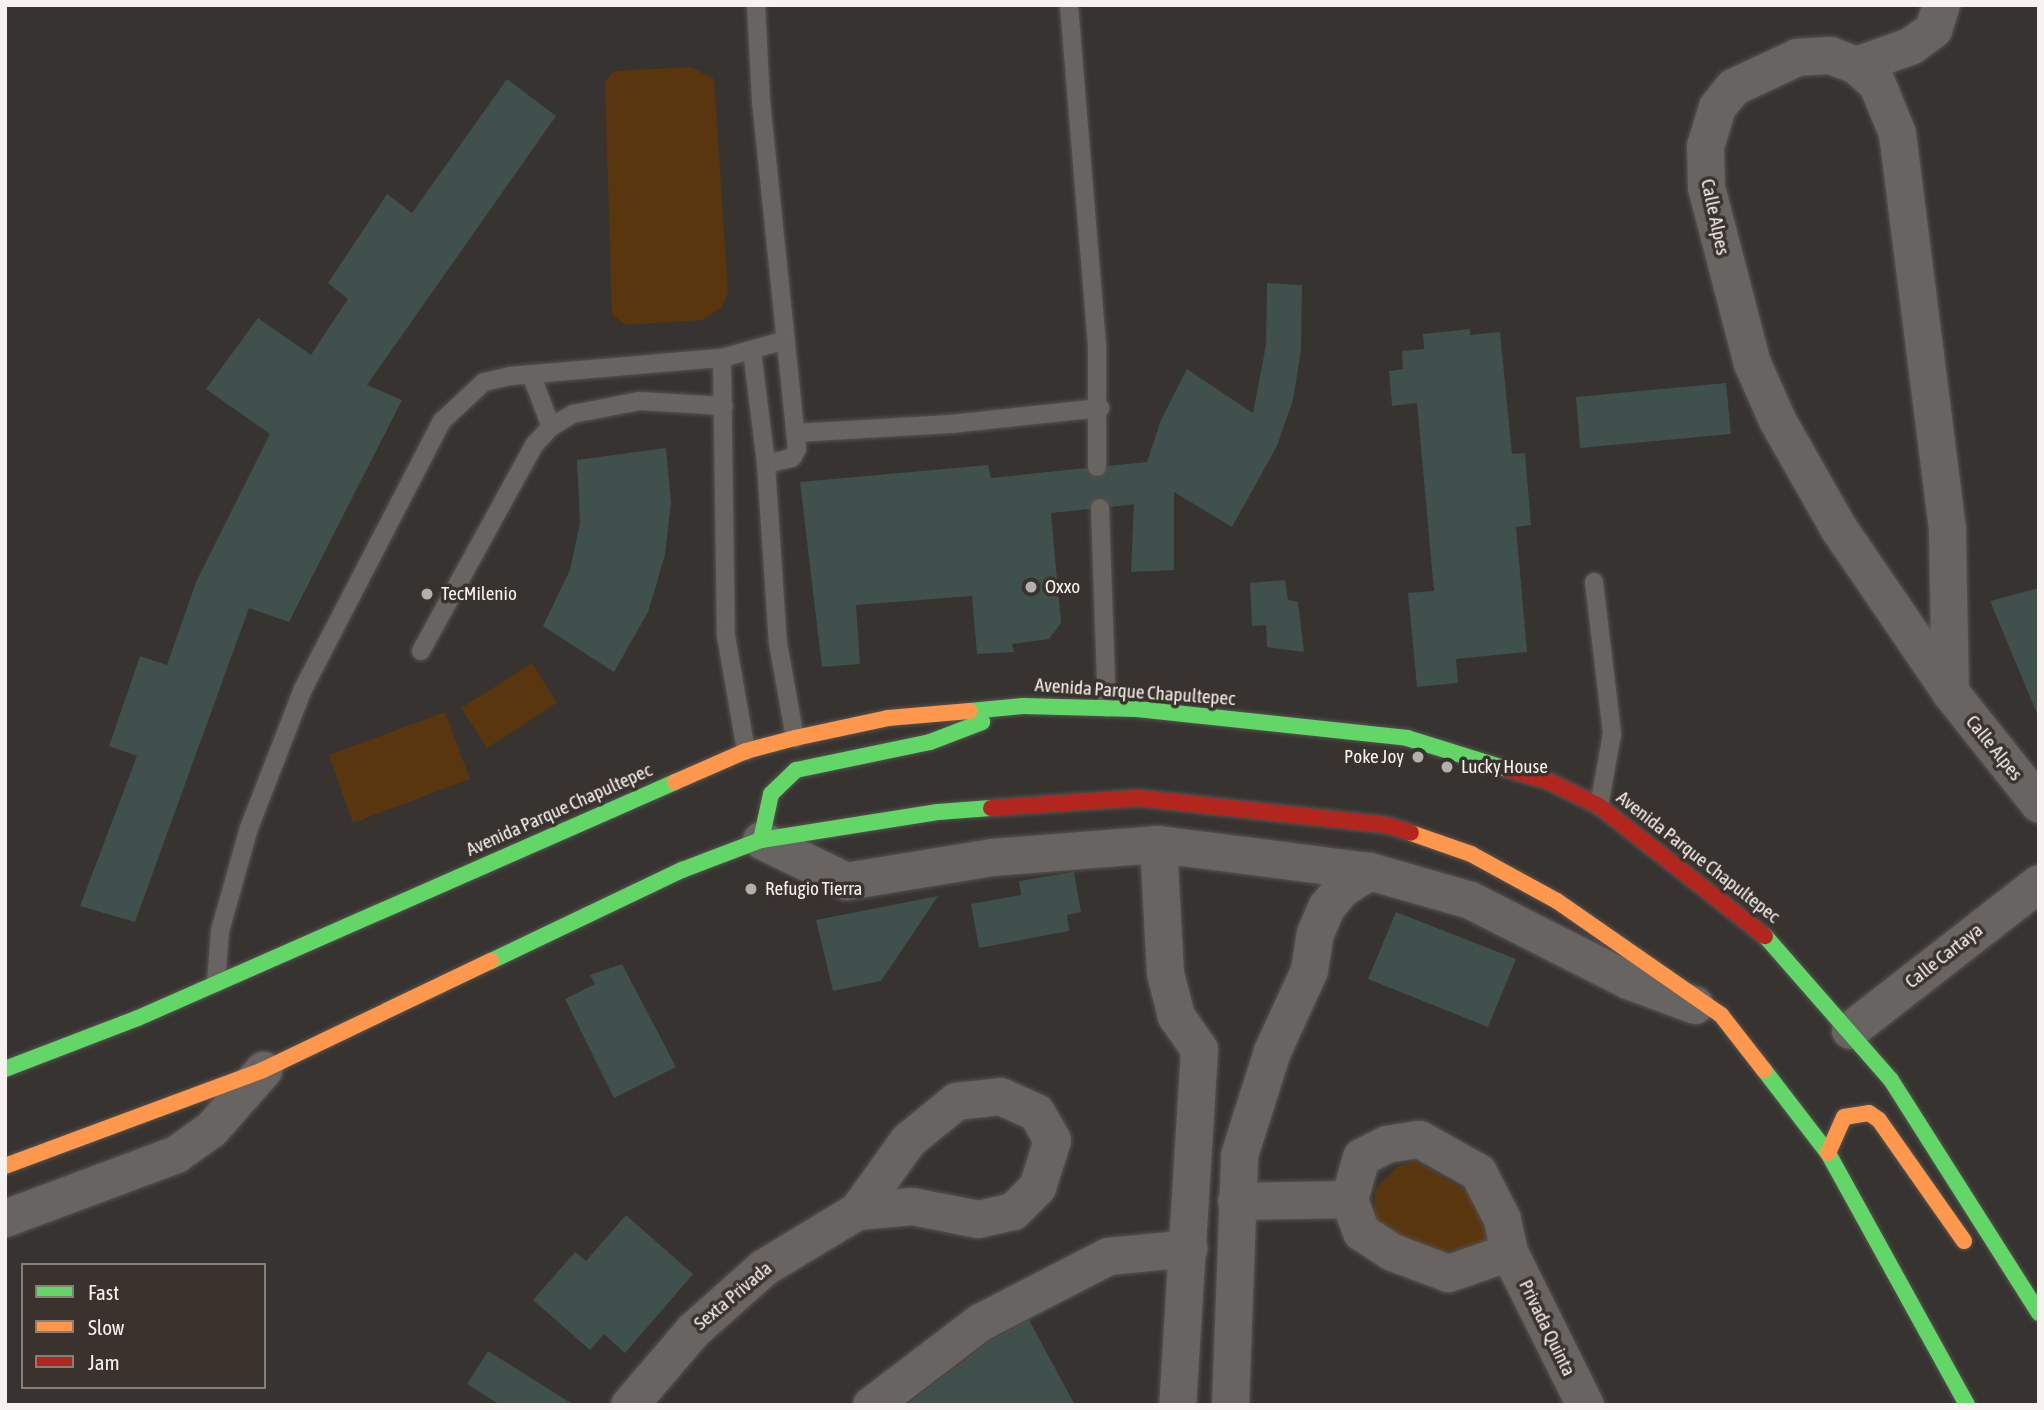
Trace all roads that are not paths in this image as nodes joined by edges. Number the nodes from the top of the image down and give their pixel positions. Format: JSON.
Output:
{"nodes":[{"id":1,"x":756,"y":5,"type":"edge"},
{"id":2,"x":1941,"y":5,"type":"edge"},
{"id":3,"x":1070,"y":12,"type":"edge"},
{"id":4,"x":1856,"y":65,"type":"junction"},
{"id":5,"x":786,"y":340,"type":"junction"},
{"id":6,"x":752,"y":351,"type":"junction"},
{"id":7,"x":722,"y":358,"type":"junction"},
{"id":8,"x":532,"y":377,"type":"junction"},
{"id":9,"x":724,"y":406,"type":"junction"},
{"id":10,"x":1100,"y":408,"type":"junction"},
{"id":11,"x":551,"y":427,"type":"junction"},
{"id":12,"x":796,"y":433,"type":"junction"},
{"id":13,"x":765,"y":464,"type":"junction"},
{"id":14,"x":1097,"y":467,"type":"dead end"},
{"id":15,"x":1100,"y":508,"type":"dead end"},
{"id":16,"x":1594,"y":582,"type":"dead end"},
{"id":17,"x":421,"y":651,"type":"dead end"},
{"id":18,"x":1950,"y":692,"type":"junction"},
{"id":19,"x":1023,"y":706,"type":"junction"},
{"id":20,"x":1107,"y":708,"type":"junction"},
{"id":21,"x":795,"y":738,"type":"junction"},
{"id":22,"x":747,"y":751,"type":"junction"},
{"id":23,"x":2039,"y":804,"type":"edge"},
{"id":24,"x":1599,"y":806,"type":"junction"},
{"id":25,"x":761,"y":840,"type":"junction"},
{"id":26,"x":1158,"y":844,"type":"junction"},
{"id":27,"x":1369,"y":871,"type":"junction"},
{"id":28,"x":2039,"y":883,"type":"edge"},
{"id":29,"x":216,"y":983,"type":"junction"},
{"id":30,"x":1721,"y":1015,"type":"junction"},
{"id":31,"x":1850,"y":1030,"type":"junction"},
{"id":32,"x":5,"y":1069,"type":"edge"},
{"id":33,"x":263,"y":1070,"type":"junction"},
{"id":34,"x":1195,"y":1153,"type":"junction"},
{"id":35,"x":1828,"y":1153,"type":"junction"},
{"id":36,"x":1239,"y":1155,"type":"junction"},
{"id":37,"x":5,"y":1166,"type":"edge"},
{"id":38,"x":1349,"y":1199,"type":"junction"},
{"id":39,"x":1236,"y":1201,"type":"junction"},
{"id":40,"x":857,"y":1211,"type":"junction"},
{"id":41,"x":5,"y":1219,"type":"edge"},
{"id":42,"x":1189,"y":1248,"type":"junction"},
{"id":43,"x":1971,"y":1251,"type":"dead end"},
{"id":44,"x":1509,"y":1252,"type":"junction"},
{"id":45,"x":2003,"y":1291,"type":"dead end"},
{"id":46,"x":2039,"y":1313,"type":"edge"},
{"id":47,"x":2039,"y":1321,"type":"edge"},
{"id":48,"x":1177,"y":1391,"type":"edge"},
{"id":49,"x":1230,"y":1394,"type":"edge"},
{"id":50,"x":629,"y":1405,"type":"edge"},
{"id":51,"x":871,"y":1405,"type":"edge"},
{"id":52,"x":1585,"y":1405,"type":"edge"},
{"id":53,"x":1967,"y":1405,"type":"edge"}],
"edges":[{"from":1,"to":5,"type":"lane"},
{"from":2,"to":4,"type":"street"},
{"from":3,"to":10,"type":"lane"},
{"from":4,"to":18,"type":"street"},
{"from":4,"to":18,"type":"street","name":"Calle Alpes"},
{"from":5,"to":6,"type":"lane"},
{"from":5,"to":12,"type":"lane"},
{"from":6,"to":7,"type":"lane"},
{"from":6,"to":13,"type":"lane"},
{"from":7,"to":8,"type":"lane"},
{"from":7,"to":9,"type":"lane"},
{"from":8,"to":11,"type":"lane"},
{"from":8,"to":29,"type":"lane"},
{"from":9,"to":11,"type":"lane"},
{"from":9,"to":22,"type":"lane"},
{"from":10,"to":12,"type":"lane"},
{"from":10,"to":14,"type":"lane"},
{"from":11,"to":17,"type":"lane"},
{"from":12,"to":13,"type":"lane"},
{"from":13,"to":21,"type":"lane"},
{"from":15,"to":20,"type":"lane"},
{"from":16,"to":24,"type":"lane"},
{"from":18,"to":23,"type":"street","name":"Calle Alpes"},
{"from":19,"to":20,"type":"main road","name":"Avenida Parque Chapultepec"},
{"from":19,"to":21,"type":"main road","name":"Avenida Parque Chapultepec"},
{"from":19,"to":25,"type":"main road"},
{"from":20,"to":24,"type":"main road","name":"Avenida Parque Chapultepec"},
{"from":21,"to":22,"type":"main road","name":"Avenida Parque Chapultepec"},
{"from":22,"to":29,"type":"main road","name":"Avenida Parque Chapultepec"},
{"from":24,"to":31,"type":"main road","name":"Avenida Parque Chapultepec"},
{"from":25,"to":26,"type":"street"},
{"from":25,"to":30,"type":"main road"},
{"from":25,"to":33,"type":"main road"},
{"from":26,"to":27,"type":"street"},
{"from":26,"to":34,"type":"street"},
{"from":27,"to":30,"type":"street"},
{"from":27,"to":36,"type":"street"},
{"from":28,"to":31,"type":"street","name":"Calle Cartaya"},
{"from":29,"to":32,"type":"main road","name":"Avenida Parque Chapultepec"},
{"from":30,"to":35,"type":"main road"},
{"from":31,"to":46,"type":"main road","name":"Avenida Parque Chapultepec"},
{"from":33,"to":37,"type":"main road"},
{"from":33,"to":41,"type":"street"},
{"from":34,"to":36,"type":"street"},
{"from":34,"to":42,"type":"street"},
{"from":35,"to":43,"type":"main road"},
{"from":35,"to":53,"type":"main road"},
{"from":36,"to":39,"type":"street"},
{"from":38,"to":39,"type":"street"},
{"from":38,"to":44,"type":"street"},
{"from":38,"to":44,"type":"street","name":"Privada Quinta"},
{"from":39,"to":49,"type":"street"},
{"from":40,"to":40,"type":"street","name":"Sexta Privada"},
{"from":40,"to":50,"type":"street","name":"Sexta Privada"},
{"from":42,"to":48,"type":"street"},
{"from":42,"to":51,"type":"street"},
{"from":44,"to":52,"type":"street","name":"Privada Quinta"},
{"from":45,"to":47,"type":"main road"},
{"from":48,"to":49,"type":"street"}]}
